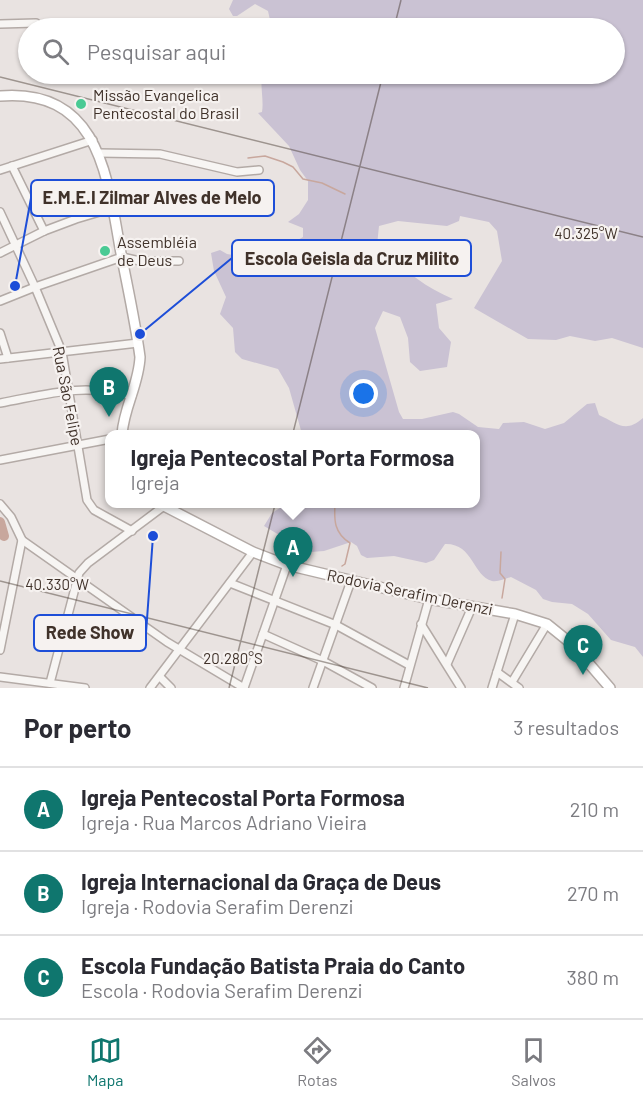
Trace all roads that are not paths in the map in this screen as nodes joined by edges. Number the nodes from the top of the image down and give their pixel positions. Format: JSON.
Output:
{"nodes":[{"id":1,"x":0,"y":24,"type":"edge"},
{"id":2,"x":18,"y":24,"type":"edge"},
{"id":3,"x":0,"y":96,"type":"edge"},
{"id":4,"x":93,"y":140,"type":"junction"},
{"id":5,"x":99,"y":153,"type":"junction"},
{"id":6,"x":12,"y":166,"type":"junction"},
{"id":7,"x":0,"y":170,"type":"edge"},
{"id":8,"x":259,"y":170,"type":"dead end"},
{"id":9,"x":113,"y":208,"type":"junction"},
{"id":10,"x":0,"y":212,"type":"edge"},
{"id":11,"x":44,"y":231,"type":"junction"},
{"id":12,"x":16,"y":246,"type":"junction"},
{"id":13,"x":0,"y":253,"type":"edge"},
{"id":14,"x":122,"y":257,"type":"junction"},
{"id":15,"x":179,"y":261,"type":"dead end"},
{"id":16,"x":35,"y":286,"type":"junction"},
{"id":17,"x":0,"y":301,"type":"edge"},
{"id":18,"x":0,"y":333,"type":"edge"},
{"id":19,"x":138,"y":343,"type":"junction"},
{"id":20,"x":62,"y":352,"type":"junction"},
{"id":21,"x":4,"y":359,"type":"edge"},
{"id":22,"x":69,"y":390,"type":"junction"},
{"id":23,"x":132,"y":396,"type":"junction"},
{"id":24,"x":0,"y":404,"type":"edge"},
{"id":25,"x":123,"y":430,"type":"edge"},
{"id":26,"x":105,"y":440,"type":"edge"},
{"id":27,"x":77,"y":446,"type":"junction"},
{"id":28,"x":0,"y":460,"type":"edge"},
{"id":29,"x":0,"y":504,"type":"edge"},
{"id":30,"x":159,"y":508,"type":"edge"},
{"id":31,"x":168,"y":508,"type":"edge"},
{"id":32,"x":132,"y":531,"type":"junction"},
{"id":33,"x":21,"y":540,"type":"junction"},
{"id":34,"x":253,"y":552,"type":"junction"},
{"id":35,"x":287,"y":565,"type":"junction"},
{"id":36,"x":77,"y":577,"type":"junction"},
{"id":37,"x":351,"y":581,"type":"junction"},
{"id":38,"x":230,"y":583,"type":"junction"},
{"id":39,"x":429,"y":599,"type":"junction"},
{"id":40,"x":276,"y":600,"type":"junction"},
{"id":41,"x":472,"y":607,"type":"junction"},
{"id":42,"x":515,"y":614,"type":"junction"},
{"id":43,"x":421,"y":624,"type":"junction"},
{"id":44,"x":547,"y":624,"type":"junction"},
{"id":45,"x":336,"y":625,"type":"junction"},
{"id":46,"x":263,"y":634,"type":"junction"},
{"id":47,"x":180,"y":649,"type":"junction"},
{"id":48,"x":0,"y":650,"type":"edge"},
{"id":49,"x":323,"y":661,"type":"junction"},
{"id":50,"x":447,"y":664,"type":"junction"},
{"id":51,"x":409,"y":665,"type":"junction"},
{"id":52,"x":497,"y":672,"type":"junction"},
{"id":53,"x":0,"y":676,"type":"edge"},
{"id":54,"x":160,"y":677,"type":"junction"},
{"id":55,"x":512,"y":682,"type":"junction"},
{"id":56,"x":50,"y":683,"type":"junction"},
{"id":57,"x":35,"y":685,"type":"edge"},
{"id":58,"x":85,"y":688,"type":"edge"},
{"id":59,"x":150,"y":688,"type":"edge"},
{"id":60,"x":171,"y":688,"type":"edge"},
{"id":61,"x":244,"y":688,"type":"edge"},
{"id":62,"x":313,"y":688,"type":"edge"},
{"id":63,"x":372,"y":688,"type":"edge"},
{"id":64,"x":404,"y":688,"type":"edge"},
{"id":65,"x":461,"y":688,"type":"edge"},
{"id":66,"x":492,"y":688,"type":"edge"},
{"id":67,"x":519,"y":688,"type":"edge"},
{"id":68,"x":610,"y":688,"type":"edge"}],
"edges":[{"from":1,"to":2,"type":"street"},
{"from":3,"to":4,"type":"main road"},
{"from":4,"to":5,"type":"main road"},
{"from":4,"to":6,"type":"street"},
{"from":5,"to":8,"type":"street"},
{"from":5,"to":9,"type":"main road"},
{"from":6,"to":7,"type":"street"},
{"from":6,"to":11,"type":"street"},
{"from":9,"to":11,"type":"street"},
{"from":9,"to":14,"type":"main road"},
{"from":10,"to":12,"type":"street","name":"Rua São Felipe"},
{"from":11,"to":12,"type":"street"},
{"from":12,"to":13,"type":"street"},
{"from":12,"to":16,"type":"street","name":"Rua São Felipe"},
{"from":14,"to":15,"type":"street"},
{"from":14,"to":16,"type":"street"},
{"from":14,"to":19,"type":"main road"},
{"from":16,"to":17,"type":"street"},
{"from":16,"to":20,"type":"street","name":"Rua São Felipe"},
{"from":18,"to":21,"type":"street"},
{"from":19,"to":20,"type":"street"},
{"from":19,"to":23,"type":"main road"},
{"from":20,"to":21,"type":"street"},
{"from":20,"to":22,"type":"street","name":"Rua São Felipe"},
{"from":22,"to":23,"type":"street"},
{"from":22,"to":24,"type":"street"},
{"from":22,"to":27,"type":"street","name":"Rua São Felipe"},
{"from":23,"to":25,"type":"main road"},
{"from":26,"to":27,"type":"street"},
{"from":27,"to":28,"type":"street"},
{"from":27,"to":32,"type":"street","name":"Rua São Felipe"},
{"from":29,"to":33,"type":"street"},
{"from":30,"to":32,"type":"street"},
{"from":31,"to":34,"type":"main road","name":"Rodovia Serafim Derenzi"},
{"from":32,"to":36,"type":"street"},
{"from":33,"to":36,"type":"street"},
{"from":33,"to":48,"type":"street"},
{"from":34,"to":35,"type":"main road","name":"Rodovia Serafim Derenzi"},
{"from":34,"to":38,"type":"street"},
{"from":35,"to":37,"type":"main road","name":"Rodovia Serafim Derenzi"},
{"from":35,"to":40,"type":"street"},
{"from":36,"to":47,"type":"street"},
{"from":36,"to":56,"type":"street"},
{"from":37,"to":39,"type":"main road","name":"Rodovia Serafim Derenzi"},
{"from":37,"to":45,"type":"street"},
{"from":38,"to":40,"type":"street"},
{"from":38,"to":47,"type":"street"},
{"from":39,"to":41,"type":"main road","name":"Rodovia Serafim Derenzi"},
{"from":39,"to":43,"type":"street"},
{"from":40,"to":45,"type":"street"},
{"from":40,"to":46,"type":"street"},
{"from":41,"to":42,"type":"main road","name":"Rodovia Serafim Derenzi"},
{"from":41,"to":50,"type":"street"},
{"from":42,"to":44,"type":"main road","name":"Rodovia Serafim Derenzi"},
{"from":42,"to":52,"type":"street"},
{"from":43,"to":50,"type":"street"},
{"from":43,"to":51,"type":"street"},
{"from":44,"to":55,"type":"street"},
{"from":44,"to":68,"type":"main road","name":"Rodovia Serafim Derenzi"},
{"from":45,"to":49,"type":"street"},
{"from":45,"to":51,"type":"street"},
{"from":46,"to":49,"type":"street"},
{"from":46,"to":61,"type":"street"},
{"from":47,"to":54,"type":"street"},
{"from":47,"to":61,"type":"street"},
{"from":49,"to":62,"type":"street"},
{"from":49,"to":63,"type":"street"},
{"from":50,"to":65,"type":"street"},
{"from":51,"to":64,"type":"street"},
{"from":52,"to":55,"type":"street"},
{"from":52,"to":66,"type":"street"},
{"from":53,"to":57,"type":"street"},
{"from":54,"to":59,"type":"street"},
{"from":54,"to":60,"type":"street"},
{"from":55,"to":67,"type":"street"},
{"from":56,"to":57,"type":"street"},
{"from":56,"to":58,"type":"street"}]}
